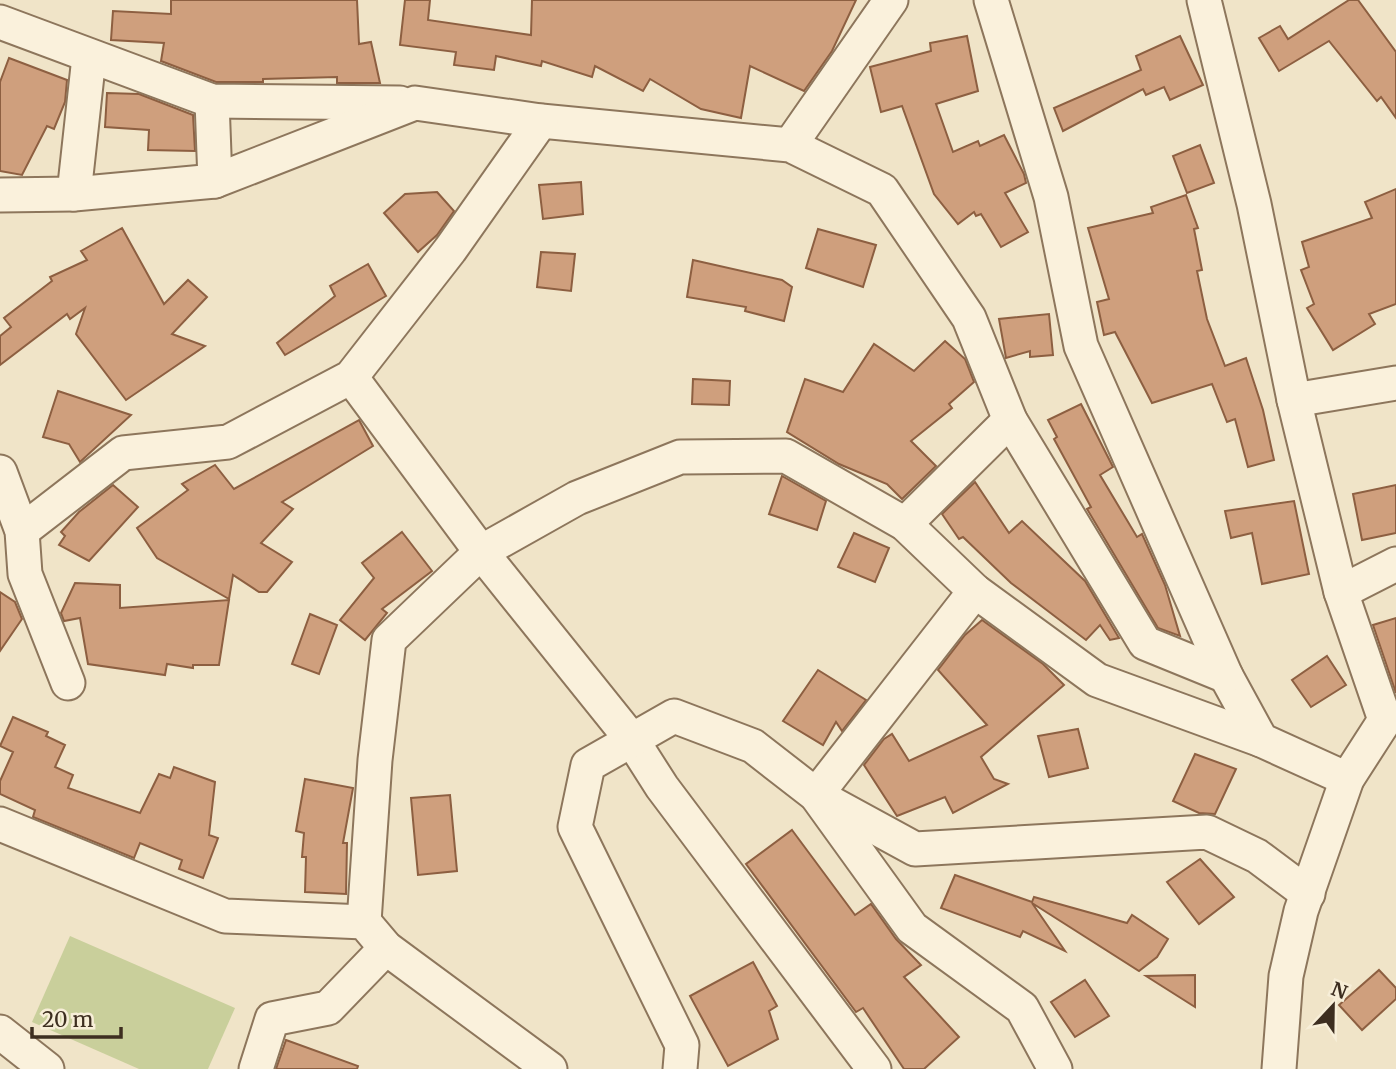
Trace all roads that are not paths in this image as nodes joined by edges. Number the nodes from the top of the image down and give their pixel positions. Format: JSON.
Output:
{"nodes":[{"id":1,"x":891,"y":0,"type":"edge"},
{"id":2,"x":992,"y":0,"type":"edge"},
{"id":3,"x":1204,"y":0,"type":"edge"},
{"id":4,"x":0,"y":22,"type":"edge"},
{"id":5,"x":89,"y":57,"type":"junction"},
{"id":6,"x":212,"y":101,"type":"junction"},
{"id":7,"x":415,"y":103,"type":"junction"},
{"id":8,"x":541,"y":121,"type":"junction"},
{"id":9,"x":790,"y":145,"type":"junction"},
{"id":10,"x":215,"y":181,"type":"junction"},
{"id":11,"x":74,"y":194,"type":"junction"},
{"id":12,"x":0,"y":195,"type":"edge"},
{"id":13,"x":351,"y":377,"type":"junction"},
{"id":14,"x":1396,"y":383,"type":"edge"},
{"id":15,"x":1294,"y":400,"type":"junction"},
{"id":16,"x":1010,"y":420,"type":"junction"},
{"id":17,"x":0,"y":472,"type":"edge"},
{"id":18,"x":905,"y":524,"type":"junction"},
{"id":19,"x":22,"y":531,"type":"junction"},
{"id":20,"x":481,"y":552,"type":"junction"},
{"id":21,"x":1396,"y":564,"type":"edge"},
{"id":22,"x":12,"y":574,"type":"edge"},
{"id":23,"x":975,"y":591,"type":"junction"},
{"id":24,"x":1341,"y":592,"type":"junction"},
{"id":25,"x":1226,"y":676,"type":"junction"},
{"id":26,"x":68,"y":683,"type":"dead end"},
{"id":27,"x":1391,"y":718,"type":"edge"},
{"id":28,"x":632,"y":740,"type":"junction"},
{"id":29,"x":1261,"y":740,"type":"junction"},
{"id":30,"x":1347,"y":779,"type":"junction"},
{"id":31,"x":816,"y":794,"type":"junction"},
{"id":32,"x":0,"y":824,"type":"edge"},
{"id":33,"x":1308,"y":894,"type":"junction"},
{"id":34,"x":364,"y":922,"type":"junction"},
{"id":35,"x":386,"y":948,"type":"junction"},
{"id":36,"x":0,"y":1032,"type":"edge"},
{"id":37,"x":47,"y":1069,"type":"edge"},
{"id":38,"x":256,"y":1069,"type":"edge"},
{"id":39,"x":551,"y":1069,"type":"edge"},
{"id":40,"x":680,"y":1069,"type":"edge"},
{"id":41,"x":874,"y":1069,"type":"edge"},
{"id":42,"x":1055,"y":1069,"type":"edge"},
{"id":43,"x":1279,"y":1069,"type":"edge"}],
"edges":[{"from":1,"to":9,"type":"street"},
{"from":2,"to":25,"type":"street"},
{"from":3,"to":15,"type":"street"},
{"from":4,"to":5,"type":"street"},
{"from":5,"to":6,"type":"street"},
{"from":5,"to":11,"type":"street"},
{"from":6,"to":7,"type":"street"},
{"from":6,"to":10,"type":"street"},
{"from":7,"to":8,"type":"street"},
{"from":7,"to":10,"type":"street"},
{"from":8,"to":9,"type":"street"},
{"from":8,"to":13,"type":"street"},
{"from":9,"to":16,"type":"street"},
{"from":10,"to":11,"type":"street"},
{"from":11,"to":12,"type":"street"},
{"from":13,"to":19,"type":"street"},
{"from":13,"to":20,"type":"street"},
{"from":14,"to":15,"type":"street"},
{"from":15,"to":24,"type":"street"},
{"from":16,"to":18,"type":"street"},
{"from":16,"to":25,"type":"street"},
{"from":17,"to":19,"type":"street"},
{"from":18,"to":20,"type":"street"},
{"from":18,"to":23,"type":"street"},
{"from":19,"to":22,"type":"street"},
{"from":20,"to":28,"type":"street"},
{"from":20,"to":34,"type":"street"},
{"from":21,"to":24,"type":"street"},
{"from":22,"to":26,"type":"street"},
{"from":23,"to":29,"type":"street"},
{"from":23,"to":31,"type":"street"},
{"from":24,"to":27,"type":"street"},
{"from":25,"to":29,"type":"street"},
{"from":27,"to":30,"type":"street"},
{"from":28,"to":31,"type":"street"},
{"from":28,"to":40,"type":"street"},
{"from":28,"to":41,"type":"street"},
{"from":29,"to":30,"type":"street"},
{"from":30,"to":33,"type":"street"},
{"from":31,"to":33,"type":"street"},
{"from":31,"to":42,"type":"street"},
{"from":32,"to":34,"type":"street"},
{"from":33,"to":43,"type":"street"},
{"from":34,"to":35,"type":"street"},
{"from":35,"to":38,"type":"street"},
{"from":35,"to":39,"type":"street"},
{"from":36,"to":37,"type":"street"}]}
